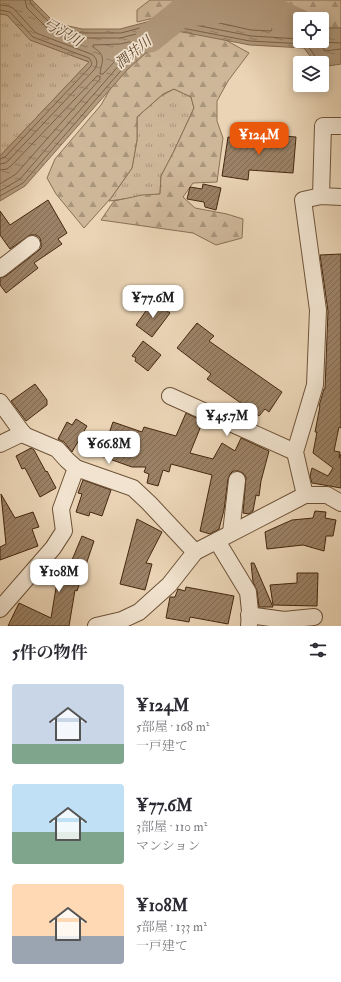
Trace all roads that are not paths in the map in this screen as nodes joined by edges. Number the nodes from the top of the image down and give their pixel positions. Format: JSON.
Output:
{"nodes":[{"id":1,"x":341,"y":126,"type":"edge"},
{"id":2,"x":321,"y":196,"type":"junction"},
{"id":3,"x":341,"y":197,"type":"edge"},
{"id":4,"x":32,"y":244,"type":"dead end"},
{"id":5,"x":0,"y":269,"type":"edge"},
{"id":6,"x":170,"y":396,"type":"dead end"},
{"id":7,"x":0,"y":402,"type":"edge"},
{"id":8,"x":23,"y":433,"type":"junction"},
{"id":9,"x":0,"y":444,"type":"edge"},
{"id":10,"x":295,"y":452,"type":"junction"},
{"id":11,"x":76,"y":468,"type":"junction"},
{"id":12,"x":238,"y":480,"type":"dead end"},
{"id":13,"x":305,"y":495,"type":"junction"},
{"id":14,"x":341,"y":503,"type":"edge"},
{"id":15,"x":231,"y":533,"type":"junction"},
{"id":16,"x":217,"y":540,"type":"junction"},
{"id":17,"x":195,"y":552,"type":"junction"},
{"id":18,"x":0,"y":609,"type":"edge"},
{"id":19,"x":314,"y":616,"type":"dead end"},
{"id":20,"x":249,"y":621,"type":"edge"},
{"id":21,"x":96,"y":626,"type":"edge"}],
"edges":[{"from":1,"to":2,"type":"street"},
{"from":2,"to":3,"type":"street"},
{"from":2,"to":10,"type":"street"},
{"from":4,"to":5,"type":"street"},
{"from":6,"to":10,"type":"street"},
{"from":7,"to":8,"type":"street"},
{"from":8,"to":9,"type":"street"},
{"from":8,"to":11,"type":"street"},
{"from":10,"to":13,"type":"street"},
{"from":11,"to":17,"type":"street"},
{"from":11,"to":18,"type":"street"},
{"from":12,"to":15,"type":"street"},
{"from":13,"to":14,"type":"street"},
{"from":13,"to":15,"type":"street"},
{"from":15,"to":16,"type":"street"},
{"from":16,"to":17,"type":"street"},
{"from":16,"to":20,"type":"street"},
{"from":17,"to":21,"type":"street"},
{"from":19,"to":20,"type":"street"}]}
